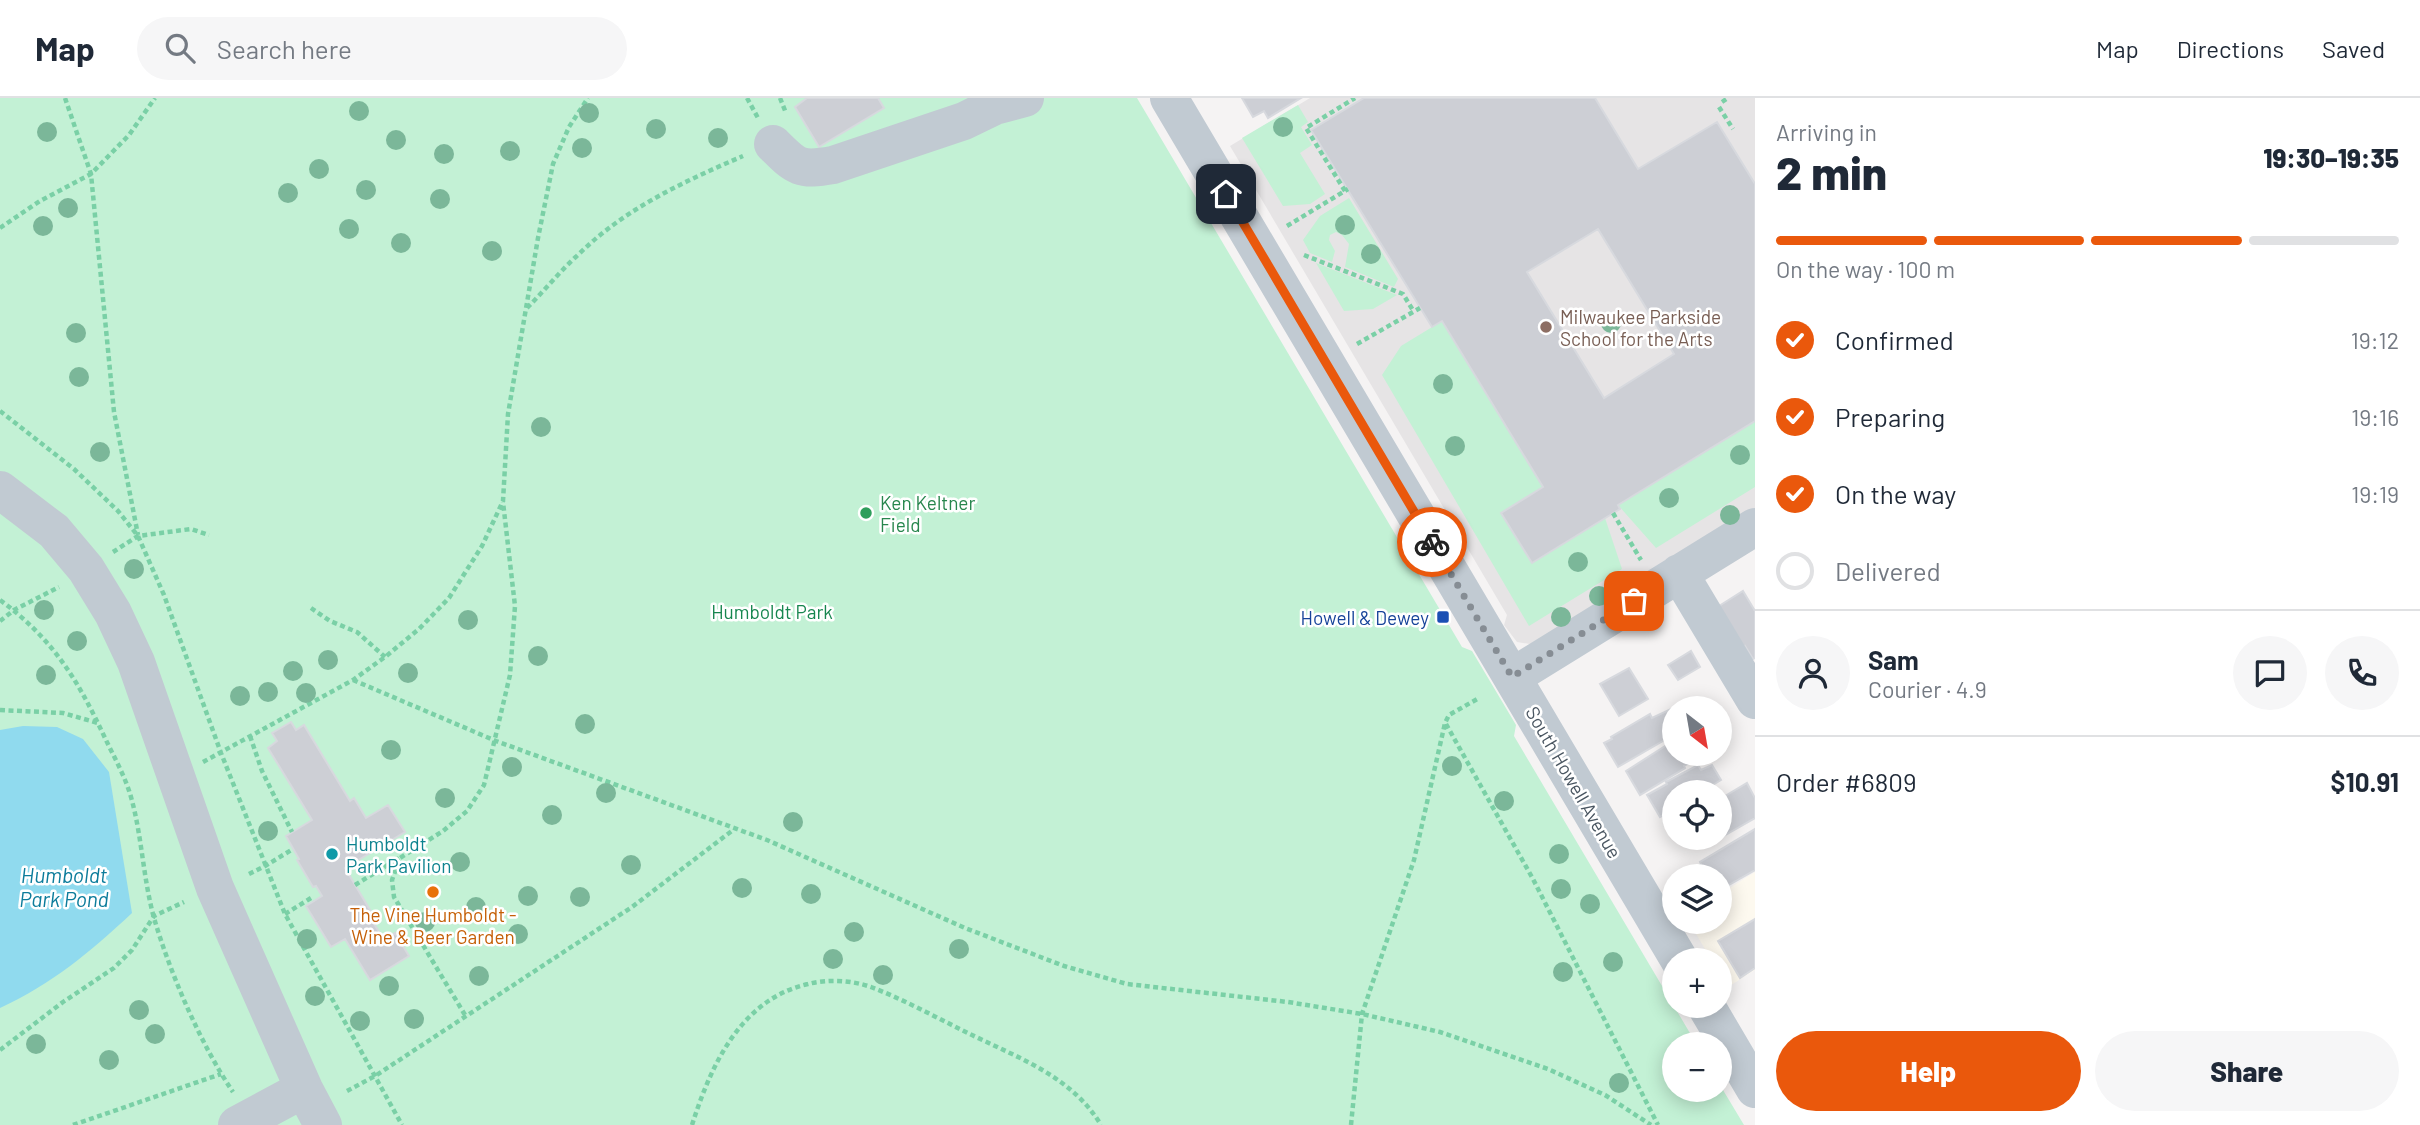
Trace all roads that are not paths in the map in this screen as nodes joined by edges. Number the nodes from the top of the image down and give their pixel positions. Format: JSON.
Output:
{"nodes":[{"id":1,"x":1025,"y":98,"type":"edge"},
{"id":2,"x":1168,"y":98,"type":"edge"},
{"id":3,"x":773,"y":144,"type":"road end"},
{"id":4,"x":0,"y":490,"type":"edge"},
{"id":5,"x":1755,"y":527,"type":"edge"},
{"id":6,"x":1679,"y":573,"type":"junction"},
{"id":7,"x":1512,"y":677,"type":"junction"},
{"id":8,"x":1755,"y":700,"type":"edge"},
{"id":9,"x":1671,"y":948,"type":"edge"},
{"id":10,"x":1713,"y":1018,"type":"edge"},
{"id":11,"x":304,"y":1089,"type":"junction"},
{"id":12,"x":1755,"y":1089,"type":"edge"},
{"id":13,"x":238,"y":1112,"type":"edge"},
{"id":14,"x":323,"y":1125,"type":"edge"}],
"edges":[{"from":1,"to":3,"type":"street"},
{"from":2,"to":7,"type":"street","name":"South Howell Avenue"},
{"from":4,"to":11,"type":"street"},
{"from":5,"to":6,"type":"street"},
{"from":6,"to":7,"type":"street"},
{"from":6,"to":8,"type":"street"},
{"from":7,"to":9,"type":"street","name":"South Howell Avenue"},
{"from":10,"to":12,"type":"street"},
{"from":11,"to":13,"type":"street"},
{"from":11,"to":14,"type":"street"}]}
